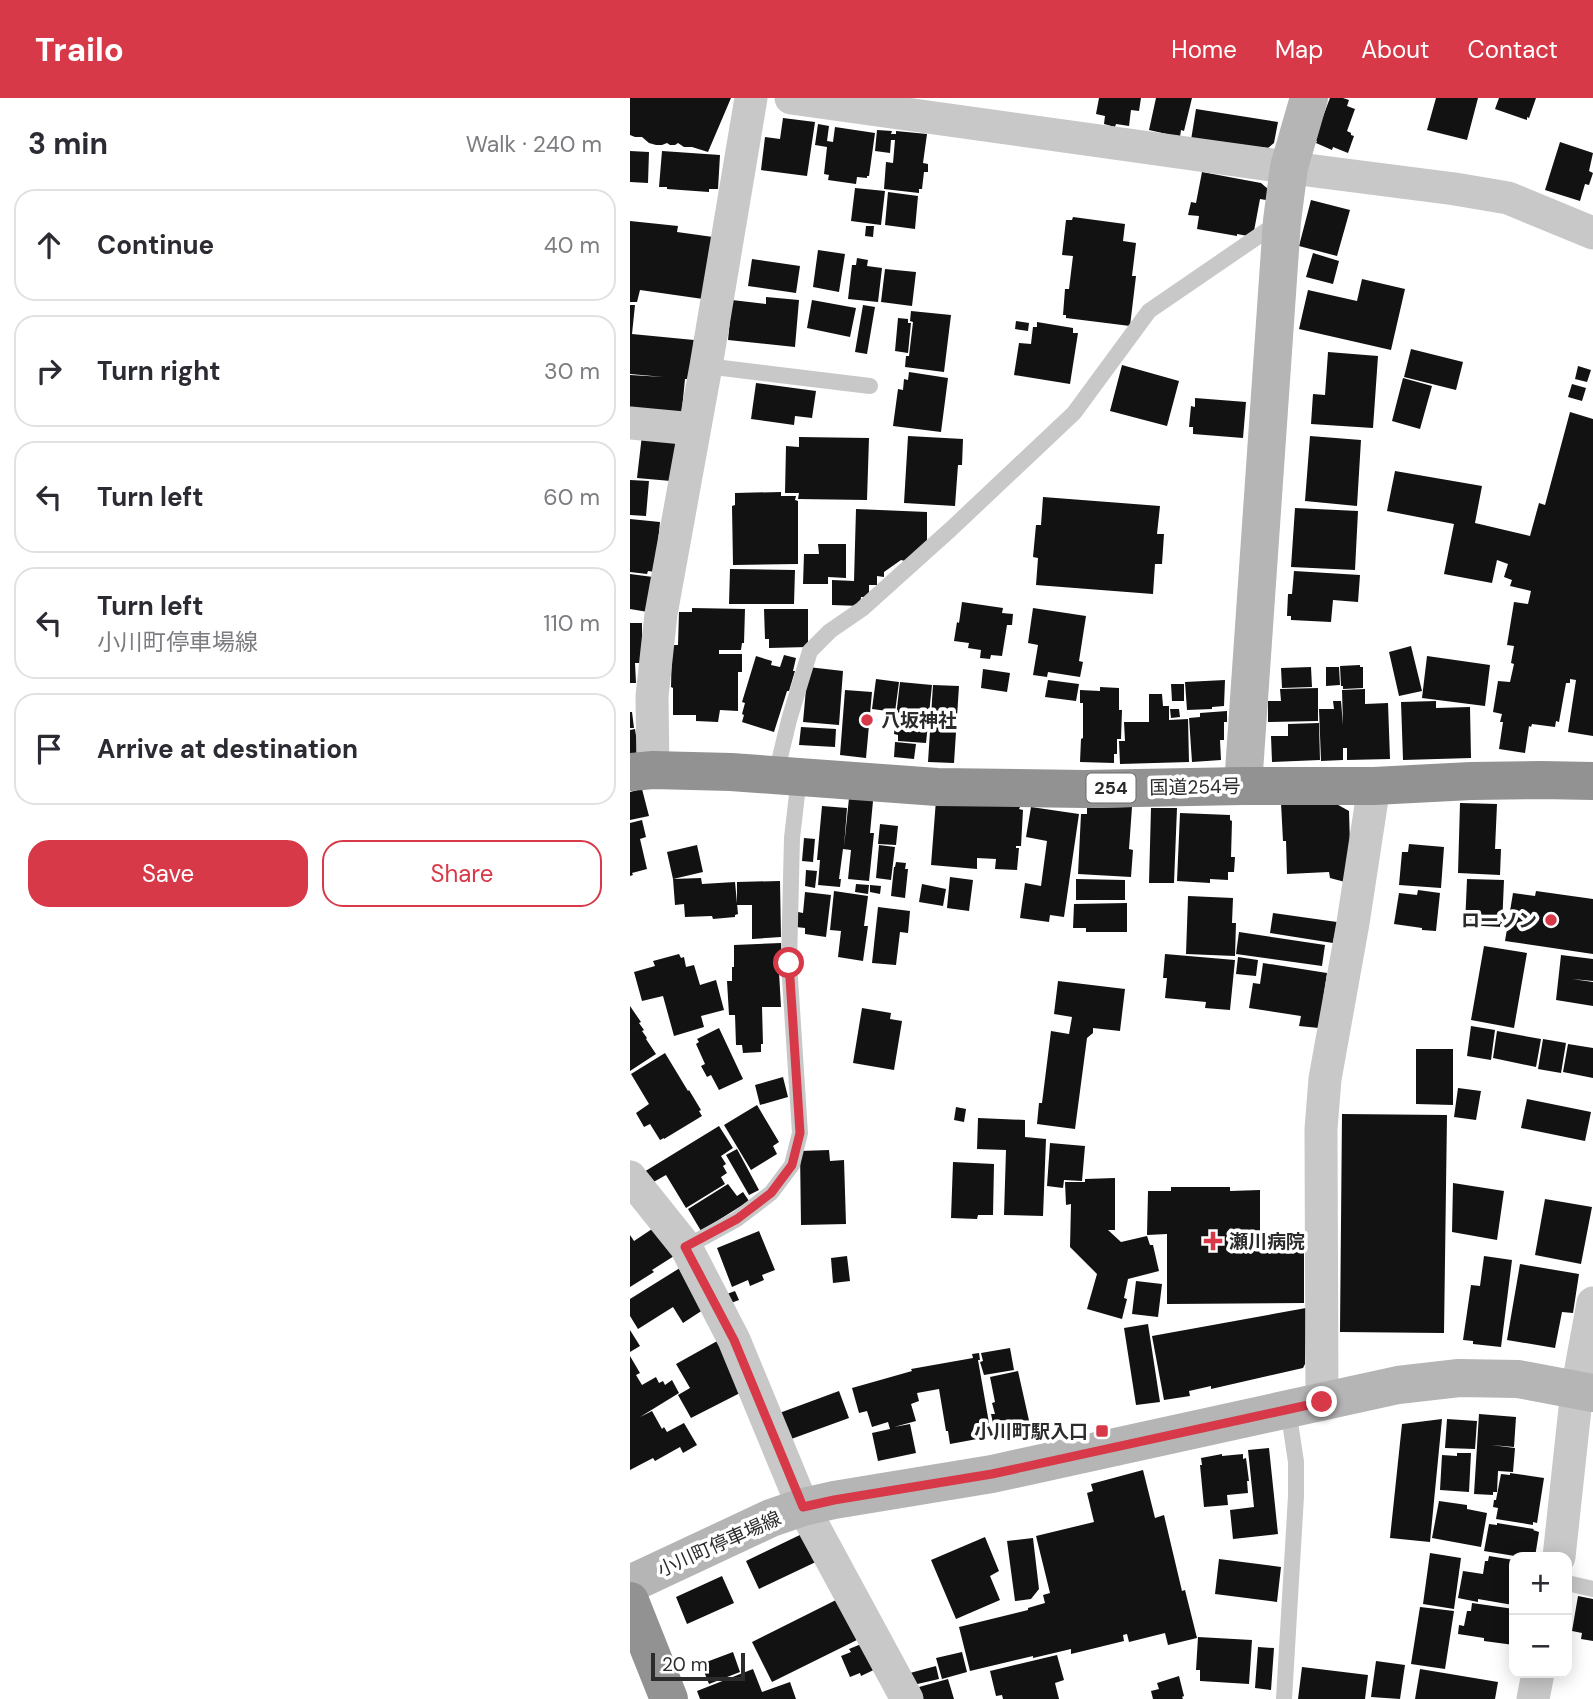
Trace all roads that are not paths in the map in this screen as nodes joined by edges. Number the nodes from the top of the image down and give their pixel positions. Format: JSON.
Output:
{"nodes":[{"id":1,"x":751,"y":98,"type":"edge"},
{"id":2,"x":791,"y":98,"type":"edge"},
{"id":3,"x":1309,"y":98,"type":"edge"},
{"id":4,"x":1289,"y":167,"type":"junction"},
{"id":5,"x":1282,"y":221,"type":"junction"},
{"id":6,"x":1593,"y":233,"type":"edge"},
{"id":7,"x":706,"y":366,"type":"junction"},
{"id":8,"x":870,"y":386,"type":"dead end"},
{"id":9,"x":630,"y":424,"type":"edge"},
{"id":10,"x":694,"y":429,"type":"junction"},
{"id":11,"x":642,"y":771,"type":"edge"},
{"id":12,"x":788,"y":775,"type":"junction"},
{"id":13,"x":1593,"y":781,"type":"edge"},
{"id":14,"x":1243,"y":786,"type":"junction"},
{"id":15,"x":1374,"y":786,"type":"junction"},
{"id":16,"x":630,"y":1177,"type":"edge"},
{"id":17,"x":685,"y":1247,"type":"junction"},
{"id":18,"x":1593,"y":1303,"type":"edge"},
{"id":19,"x":1585,"y":1391,"type":"edge"},
{"id":20,"x":1305,"y":1405,"type":"junction"},
{"id":21,"x":803,"y":1507,"type":"junction"},
{"id":22,"x":1560,"y":1552,"type":"edge"},
{"id":23,"x":630,"y":1584,"type":"edge"},
{"id":24,"x":1572,"y":1584,"type":"edge"},
{"id":25,"x":1593,"y":1589,"type":"edge"},
{"id":26,"x":630,"y":1601,"type":"edge"},
{"id":27,"x":1537,"y":1678,"type":"edge"},
{"id":28,"x":669,"y":1699,"type":"edge"},
{"id":29,"x":907,"y":1699,"type":"edge"},
{"id":30,"x":1284,"y":1699,"type":"edge"},
{"id":31,"x":1533,"y":1699,"type":"edge"}],
"edges":[{"from":1,"to":7,"type":"street"},
{"from":2,"to":4,"type":"street"},
{"from":3,"to":4,"type":"main road"},
{"from":4,"to":5,"type":"main road"},
{"from":4,"to":6,"type":"street"},
{"from":5,"to":12,"type":"lane"},
{"from":5,"to":14,"type":"main road"},
{"from":7,"to":8,"type":"lane"},
{"from":7,"to":10,"type":"street"},
{"from":9,"to":10,"type":"street"},
{"from":10,"to":11,"type":"street"},
{"from":11,"to":12,"type":"highway","name":"国道254号","number":"254"},
{"from":12,"to":14,"type":"highway","name":"国道254号","number":"254"},
{"from":12,"to":17,"type":"lane"},
{"from":13,"to":15,"type":"highway","name":"国道254号","number":"254"},
{"from":14,"to":15,"type":"highway","name":"国道254号","number":"254"},
{"from":15,"to":20,"type":"street"},
{"from":16,"to":17,"type":"street"},
{"from":17,"to":21,"type":"street"},
{"from":18,"to":19,"type":"street"},
{"from":19,"to":20,"type":"main road","name":"小川町停車場線"},
{"from":19,"to":22,"type":"street"},
{"from":20,"to":21,"type":"main road","name":"小川町停車場線"},
{"from":20,"to":30,"type":"lane"},
{"from":21,"to":23,"type":"main road","name":"小川町停車場線"},
{"from":21,"to":29,"type":"street"},
{"from":24,"to":25,"type":"lane"},
{"from":26,"to":28,"type":"highway"},
{"from":27,"to":31,"type":"street"}]}
